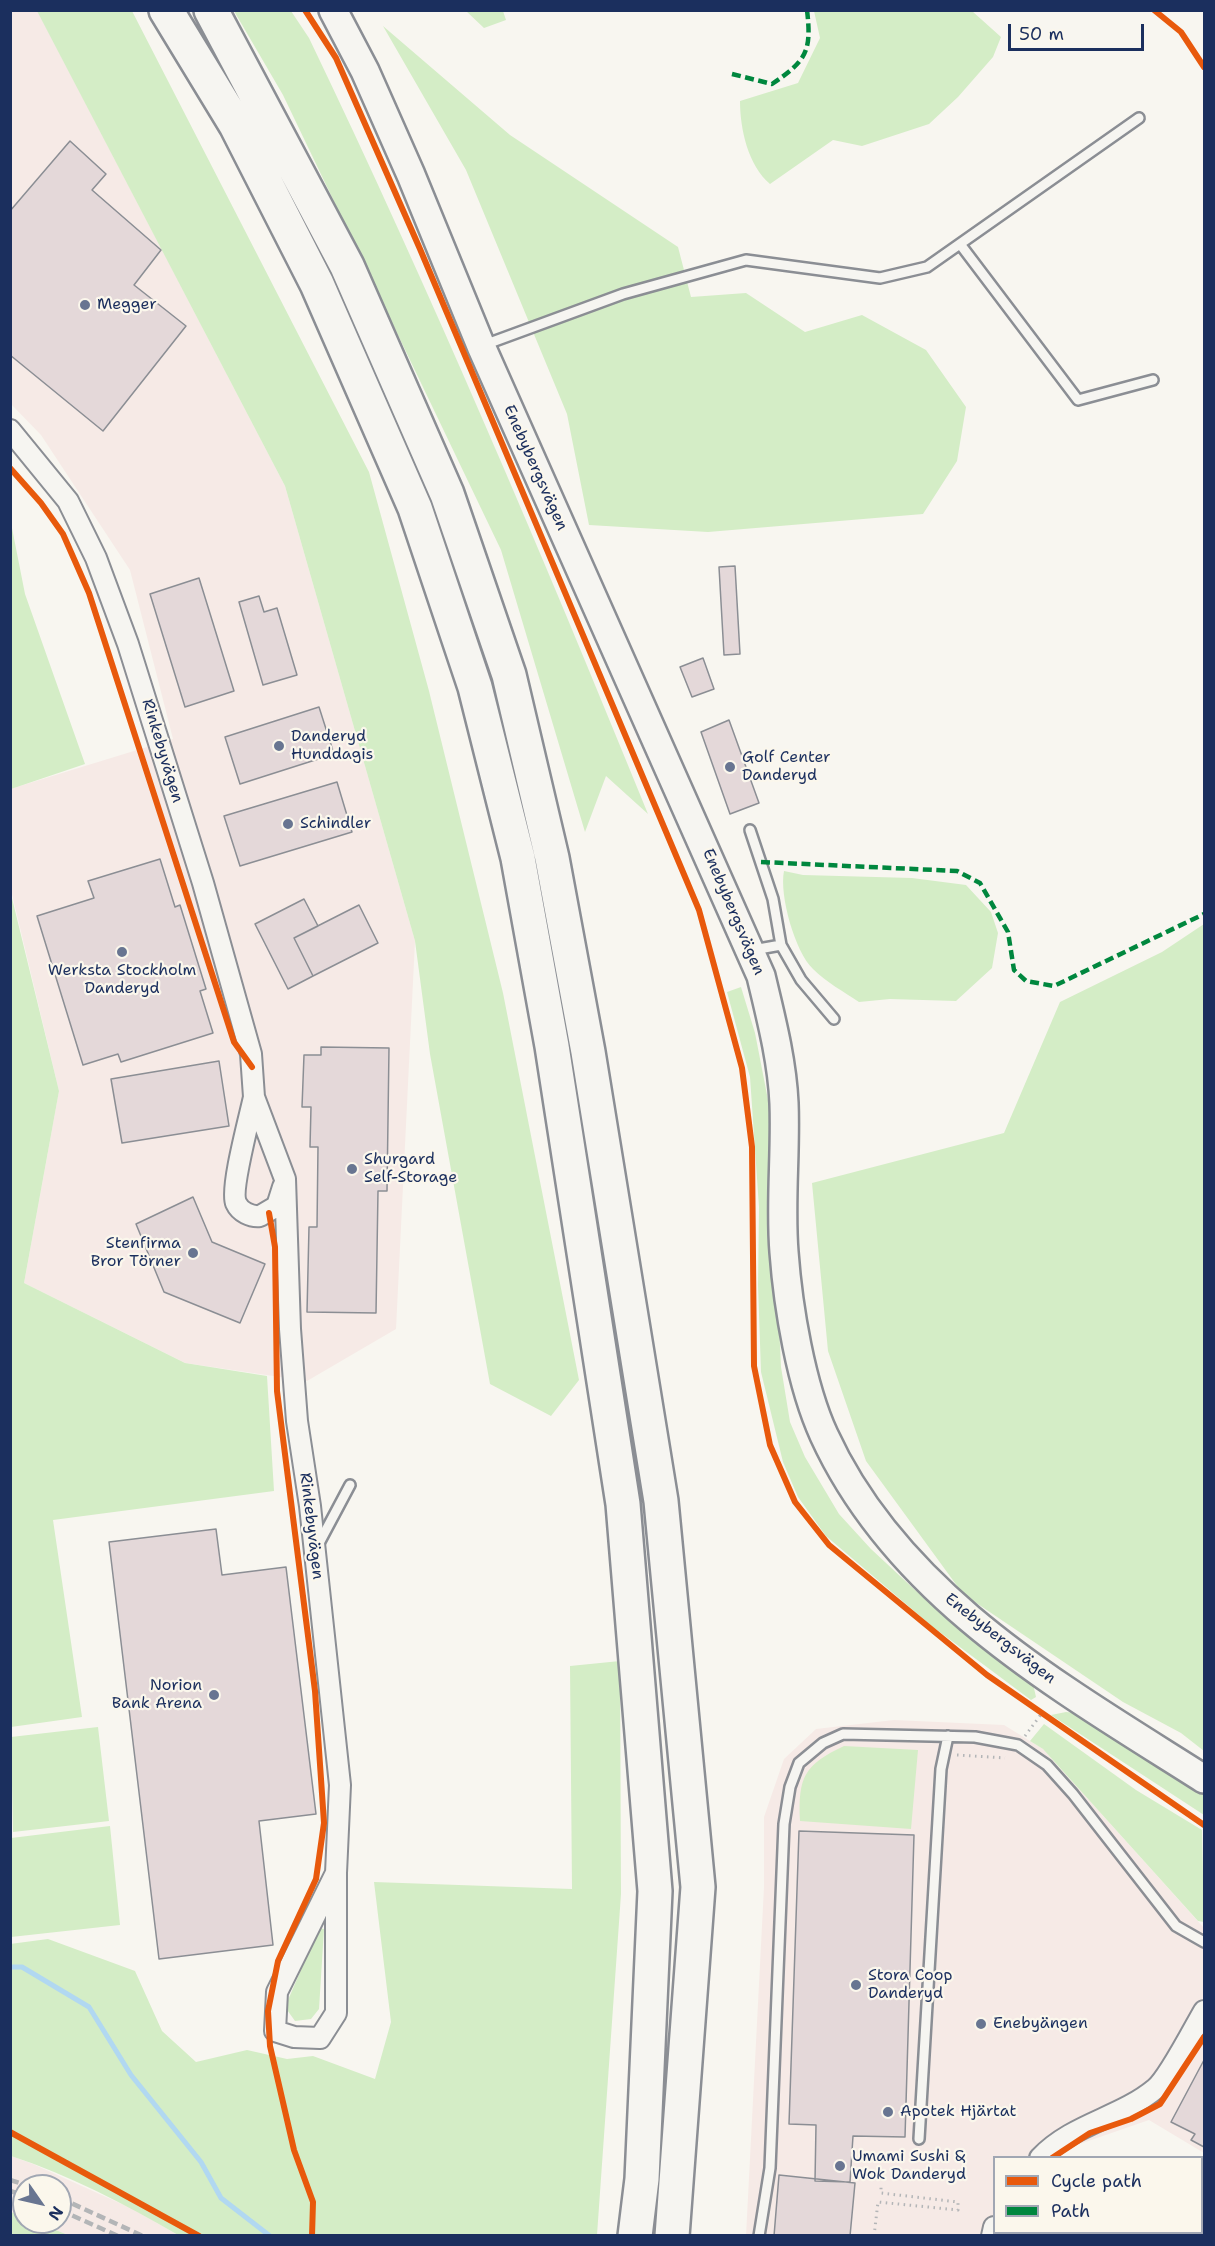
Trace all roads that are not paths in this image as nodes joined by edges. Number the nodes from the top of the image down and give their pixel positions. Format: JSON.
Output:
{"nodes":[{"id":1,"x":166,"y":10,"type":"edge"},
{"id":2,"x":211,"y":10,"type":"edge"},
{"id":3,"x":333,"y":10,"type":"edge"},
{"id":4,"x":1139,"y":118,"type":"dead end"},
{"id":5,"x":960,"y":244,"type":"junction"},
{"id":6,"x":481,"y":346,"type":"junction"},
{"id":7,"x":1153,"y":380,"type":"dead end"},
{"id":8,"x":10,"y":430,"type":"edge"},
{"id":9,"x":750,"y":830,"type":"dead end"},
{"id":10,"x":781,"y":945,"type":"junction"},
{"id":11,"x":751,"y":950,"type":"junction"},
{"id":12,"x":834,"y":1019,"type":"dead end"},
{"id":13,"x":254,"y":1097,"type":"junction"},
{"id":14,"x":285,"y":1179,"type":"junction"},
{"id":15,"x":350,"y":1485,"type":"dead end"},
{"id":16,"x":315,"y":1552,"type":"junction"},
{"id":17,"x":948,"y":1736,"type":"junction"},
{"id":18,"x":1204,"y":1779,"type":"edge"},
{"id":19,"x":336,"y":1873,"type":"junction"},
{"id":20,"x":1204,"y":1942,"type":"edge"},
{"id":21,"x":1204,"y":2011,"type":"edge"},
{"id":22,"x":919,"y":2139,"type":"dead end"},
{"id":23,"x":1041,"y":2156,"type":"edge"},
{"id":24,"x":635,"y":2235,"type":"edge"},
{"id":25,"x":672,"y":2235,"type":"edge"},
{"id":26,"x":759,"y":2235,"type":"edge"}],
"edges":[{"from":1,"to":24,"type":"highway"},
{"from":2,"to":25,"type":"highway"},
{"from":3,"to":6,"type":"main road","name":"Enebybergsvägen"},
{"from":4,"to":5,"type":"lane"},
{"from":5,"to":6,"type":"lane"},
{"from":5,"to":7,"type":"lane"},
{"from":6,"to":11,"type":"main road","name":"Enebybergsvägen"},
{"from":8,"to":13,"type":"street","name":"Rinkebyvägen"},
{"from":9,"to":10,"type":"lane"},
{"from":10,"to":11,"type":"lane"},
{"from":10,"to":12,"type":"lane"},
{"from":11,"to":18,"type":"main road","name":"Enebybergsvägen"},
{"from":13,"to":14,"type":"street","name":"Rinkebyvägen"},
{"from":13,"to":14,"type":"street","name":"Rinkebyvägen"},
{"from":14,"to":16,"type":"street","name":"Rinkebyvägen"},
{"from":15,"to":16,"type":"lane"},
{"from":16,"to":19,"type":"street","name":"Rinkebyvägen"},
{"from":17,"to":20,"type":"lane"},
{"from":17,"to":22,"type":"lane"},
{"from":17,"to":26,"type":"lane"},
{"from":19,"to":19,"type":"street","name":"Rinkebyvägen"},
{"from":21,"to":23,"type":"street"}]}
